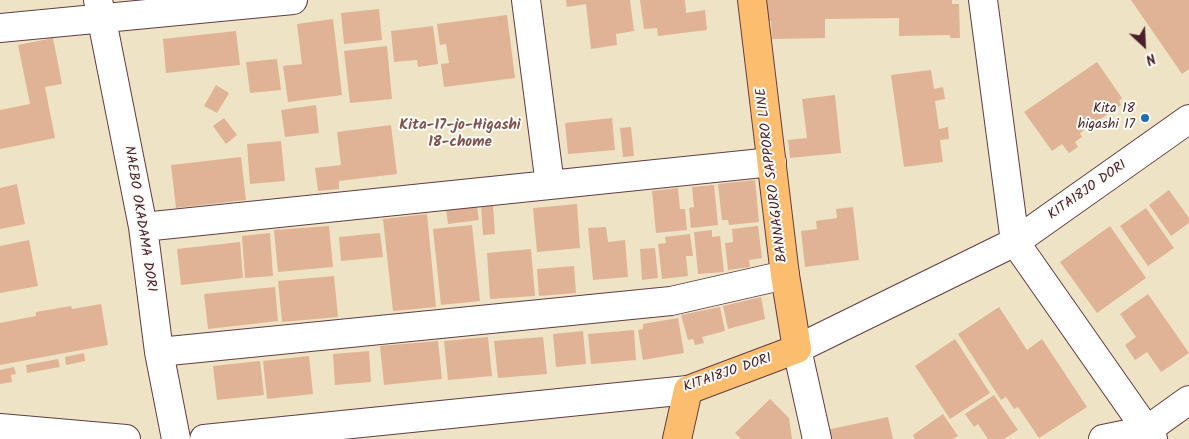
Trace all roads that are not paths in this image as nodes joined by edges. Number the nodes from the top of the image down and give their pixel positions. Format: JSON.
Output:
{"nodes":[{"id":1,"x":293,"y":0,"type":"edge"},
{"id":2,"x":526,"y":0,"type":"edge"},
{"id":3,"x":752,"y":0,"type":"edge"},
{"id":4,"x":982,"y":0,"type":"edge"},
{"id":5,"x":100,"y":9,"type":"edge"},
{"id":6,"x":0,"y":28,"type":"edge"},
{"id":7,"x":1189,"y":119,"type":"edge"},
{"id":8,"x":772,"y":162,"type":"junction"},
{"id":9,"x":550,"y":185,"type":"junction"},
{"id":10,"x":143,"y":227,"type":"junction"},
{"id":11,"x":1015,"y":242,"type":"junction"},
{"id":12,"x":785,"y":275,"type":"junction"},
{"id":13,"x":797,"y":349,"type":"junction"},
{"id":14,"x":159,"y":352,"type":"junction"},
{"id":15,"x":688,"y":390,"type":"junction"},
{"id":16,"x":1189,"y":400,"type":"edge"},
{"id":17,"x":0,"y":428,"type":"edge"},
{"id":18,"x":1150,"y":435,"type":"edge"},
{"id":19,"x":126,"y":439,"type":"edge"},
{"id":20,"x":176,"y":439,"type":"edge"},
{"id":21,"x":204,"y":439,"type":"edge"},
{"id":22,"x":677,"y":439,"type":"edge"},
{"id":23,"x":817,"y":439,"type":"edge"},
{"id":24,"x":1103,"y":439,"type":"edge"}],
"edges":[{"from":1,"to":5,"type":"street"},
{"from":2,"to":9,"type":"street"},
{"from":3,"to":8,"type":"main road","name":"BANNAGURO SAPPORO LINE"},
{"from":4,"to":11,"type":"street"},
{"from":5,"to":6,"type":"street"},
{"from":5,"to":10,"type":"street","name":"NAEBO OKADAMA DORI"},
{"from":7,"to":11,"type":"street","name":"KITA18JO DORI"},
{"from":8,"to":9,"type":"street"},
{"from":8,"to":12,"type":"main road","name":"BANNAGURO SAPPORO LINE"},
{"from":9,"to":10,"type":"street"},
{"from":10,"to":14,"type":"street","name":"NAEBO OKADAMA DORI"},
{"from":11,"to":13,"type":"street","name":"KITA18JO DORI"},
{"from":11,"to":18,"type":"street"},
{"from":12,"to":13,"type":"main road","name":"BANNAGURO SAPPORO LINE"},
{"from":12,"to":14,"type":"street"},
{"from":13,"to":15,"type":"main road","name":"KITA18JO DORI"},
{"from":13,"to":23,"type":"street"},
{"from":14,"to":20,"type":"street","name":"NAEBO OKADAMA DORI"},
{"from":15,"to":21,"type":"street","name":"KITA18JO DORI"},
{"from":15,"to":22,"type":"main road"},
{"from":16,"to":18,"type":"street"},
{"from":17,"to":19,"type":"street"},
{"from":18,"to":24,"type":"street"}]}
